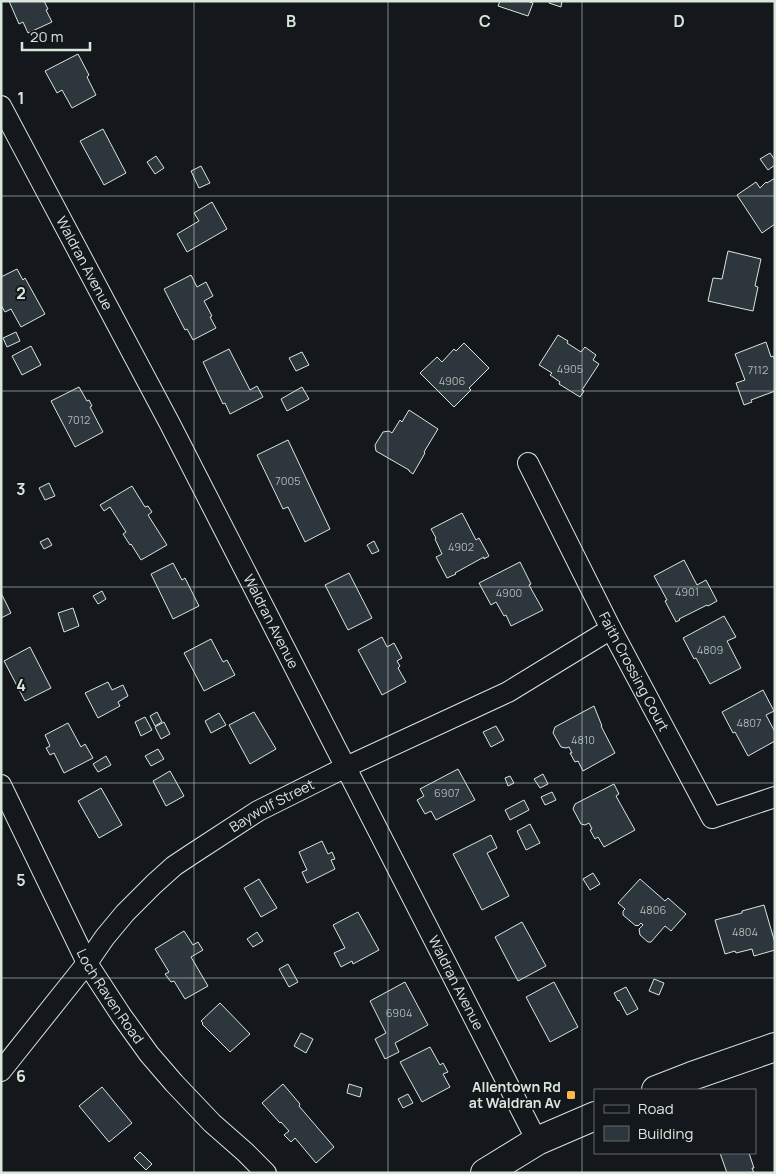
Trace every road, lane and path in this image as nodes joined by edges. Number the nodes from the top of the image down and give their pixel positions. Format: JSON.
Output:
{"nodes":[{"id":1,"x":1,"y":106,"type":"edge"},
{"id":2,"x":528,"y":463,"type":"dead end"},
{"id":3,"x":611,"y":629,"type":"junction"},
{"id":4,"x":346,"y":767,"type":"junction"},
{"id":5,"x":1,"y":785,"type":"edge"},
{"id":6,"x":775,"y":796,"type":"edge"},
{"id":7,"x":87,"y":963,"type":"junction"},
{"id":8,"x":775,"y":1047,"type":"edge"},
{"id":9,"x":1,"y":1071,"type":"edge"},
{"id":10,"x":659,"y":1089,"type":"edge"},
{"id":11,"x":594,"y":1116,"type":"edge"},
{"id":12,"x":537,"y":1141,"type":"junction"},
{"id":13,"x":266,"y":1173,"type":"edge"},
{"id":14,"x":485,"y":1173,"type":"edge"}],
"edges":[{"from":1,"to":4,"type":"street","name":"Waldran Avenue"},
{"from":2,"to":3,"type":"street","name":"Faith Crossing Court"},
{"from":3,"to":4,"type":"street","name":"Baywolf Street"},
{"from":3,"to":6,"type":"street","name":"Faith Crossing Court"},
{"from":4,"to":7,"type":"street","name":"Baywolf Street"},
{"from":4,"to":12,"type":"street","name":"Waldran Avenue"},
{"from":5,"to":7,"type":"street","name":"Loch Raven Road"},
{"from":7,"to":9,"type":"street","name":"Baywolf Street"},
{"from":7,"to":13,"type":"street","name":"Loch Raven Road"},
{"from":8,"to":10,"type":"main road"},
{"from":11,"to":12,"type":"main road"},
{"from":12,"to":14,"type":"main road"}]}
